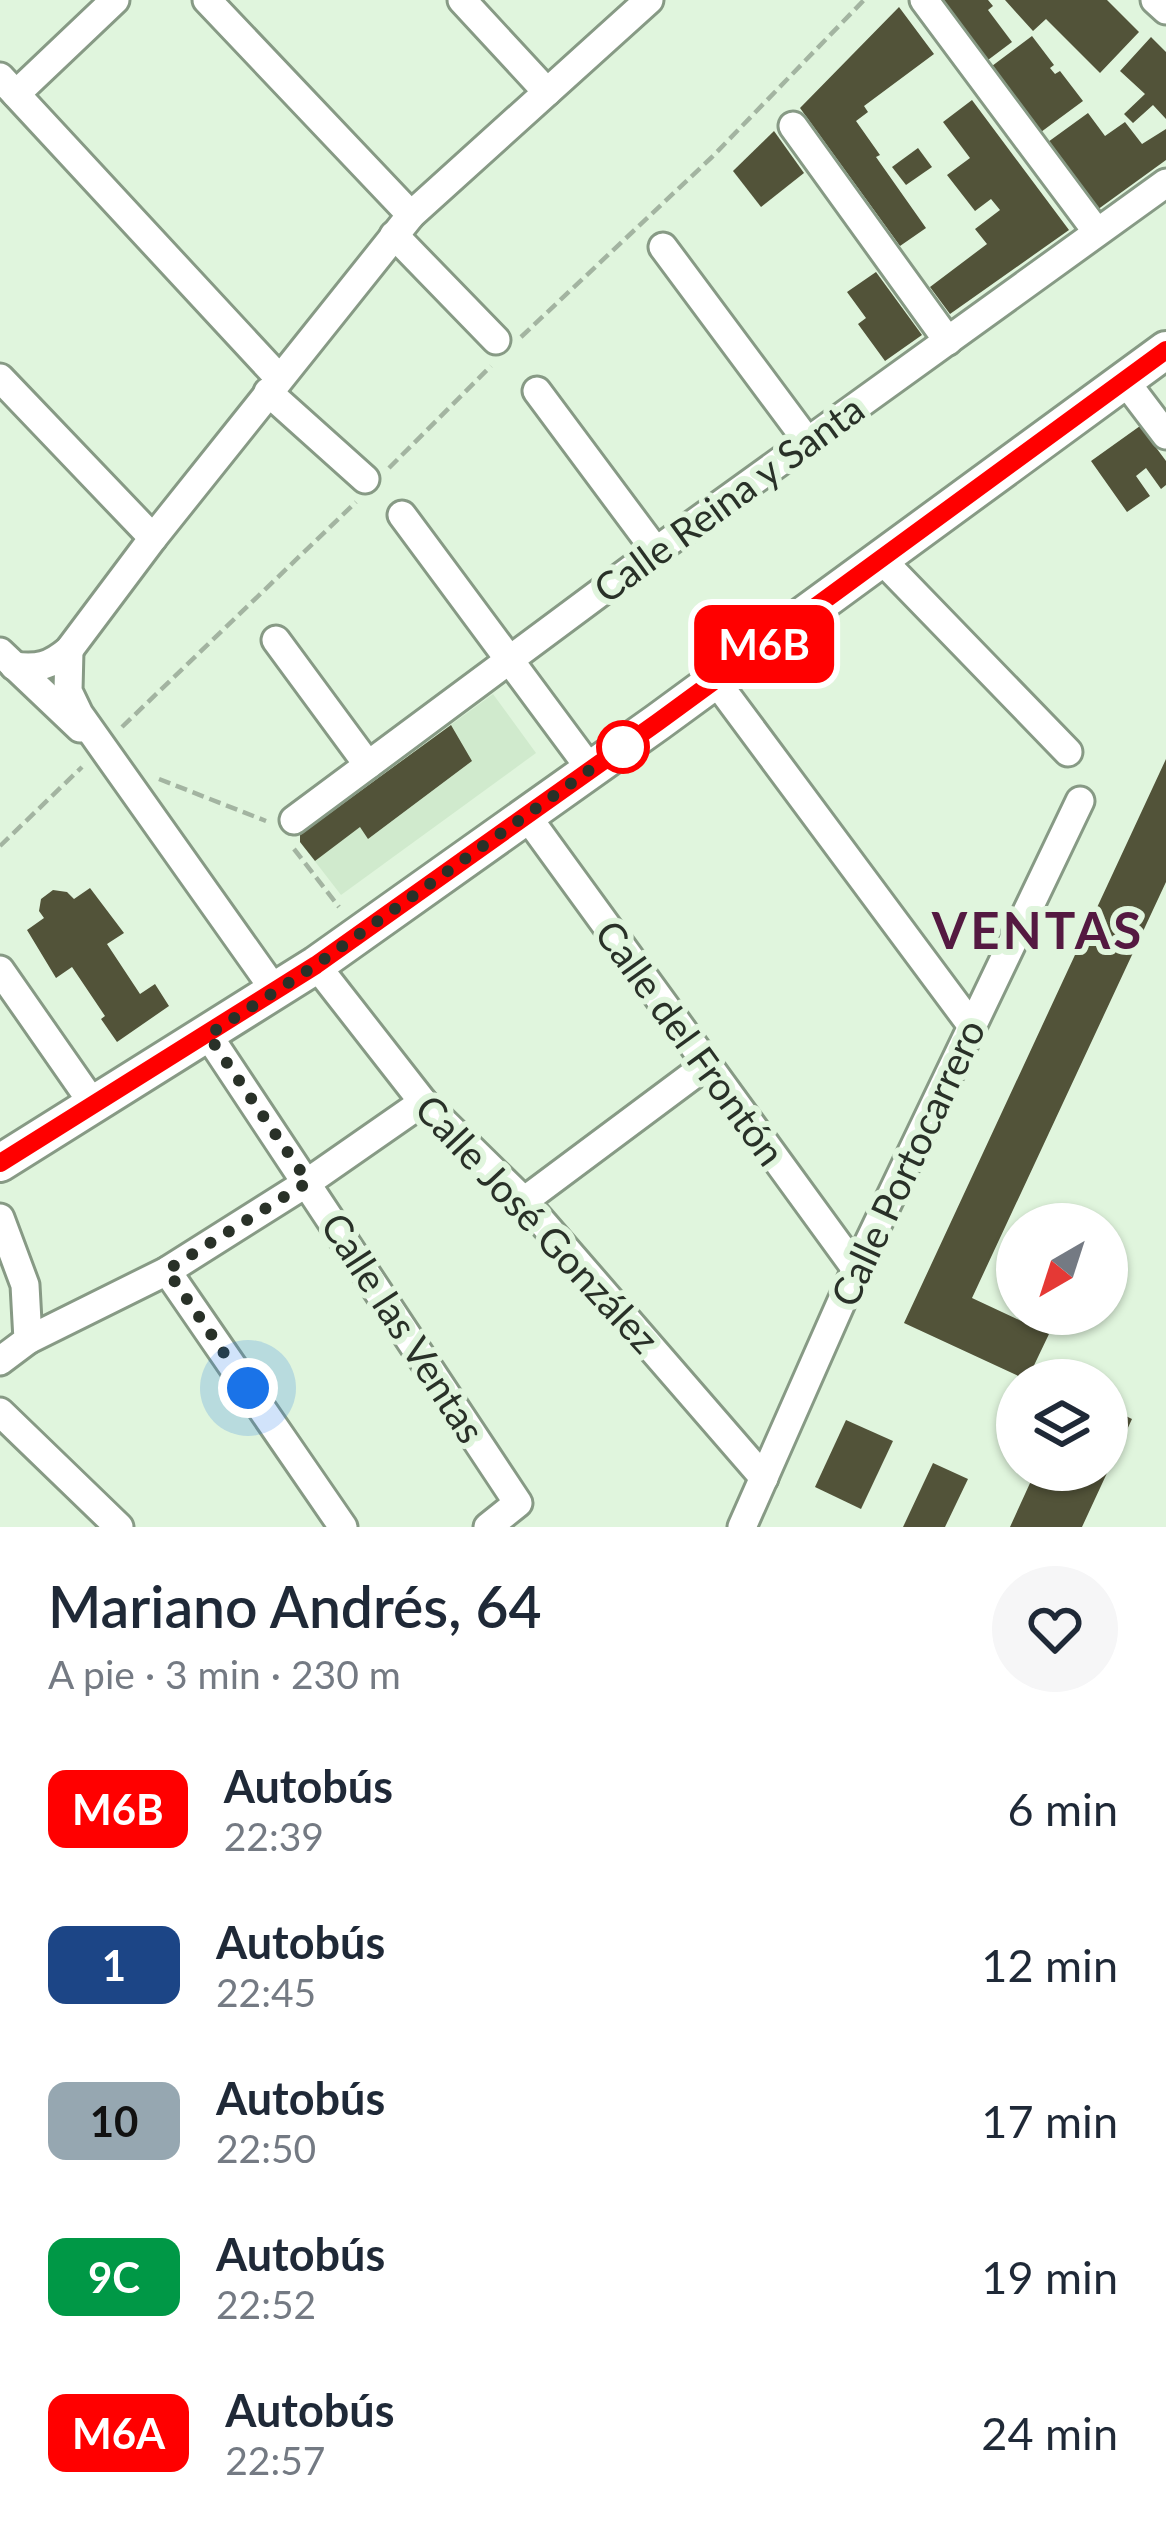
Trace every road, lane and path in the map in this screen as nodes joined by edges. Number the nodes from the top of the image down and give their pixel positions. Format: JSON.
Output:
{"nodes":[{"id":1,"x":116,"y":0,"type":"edge"},
{"id":2,"x":207,"y":0,"type":"edge"},
{"id":3,"x":462,"y":0,"type":"edge"},
{"id":4,"x":649,"y":0,"type":"edge"},
{"id":5,"x":924,"y":0,"type":"edge"},
{"id":6,"x":1155,"y":0,"type":"edge"},
{"id":7,"x":1166,"y":10,"type":"edge"},
{"id":8,"x":8,"y":86,"type":"edge"},
{"id":9,"x":547,"y":92,"type":"junction"},
{"id":10,"x":794,"y":126,"type":"dead end"},
{"id":11,"x":1166,"y":183,"type":"edge"},
{"id":12,"x":402,"y":225,"type":"junction"},
{"id":13,"x":1097,"y":232,"type":"junction"},
{"id":14,"x":663,"y":247,"type":"dead end"},
{"id":15,"x":496,"y":340,"type":"dead end"},
{"id":16,"x":948,"y":341,"type":"junction"},
{"id":17,"x":1166,"y":350,"type":"edge"},
{"id":18,"x":0,"y":378,"type":"edge"},
{"id":19,"x":1125,"y":381,"type":"junction"},
{"id":20,"x":273,"y":385,"type":"junction"},
{"id":21,"x":537,"y":391,"type":"dead end"},
{"id":22,"x":1166,"y":435,"type":"edge"},
{"id":23,"x":808,"y":442,"type":"junction"},
{"id":24,"x":364,"y":478,"type":"dead end"},
{"id":25,"x":402,"y":515,"type":"dead end"},
{"id":26,"x":153,"y":538,"type":"junction"},
{"id":27,"x":656,"y":551,"type":"junction"},
{"id":28,"x":880,"y":560,"type":"junction"},
{"id":29,"x":276,"y":640,"type":"dead end"},
{"id":30,"x":69,"y":650,"type":"junction"},
{"id":31,"x":511,"y":658,"type":"junction"},
{"id":32,"x":7,"y":659,"type":"edge"},
{"id":33,"x":715,"y":680,"type":"junction"},
{"id":34,"x":1068,"y":752,"type":"dead end"},
{"id":35,"x":93,"y":756,"type":"junction"},
{"id":36,"x":368,"y":765,"type":"junction"},
{"id":37,"x":590,"y":770,"type":"junction"},
{"id":38,"x":154,"y":776,"type":"dead end"},
{"id":39,"x":1080,"y":801,"type":"dead end"},
{"id":40,"x":526,"y":815,"type":"junction"},
{"id":41,"x":284,"y":827,"type":"junction"},
{"id":42,"x":0,"y":846,"type":"edge"},
{"id":43,"x":341,"y":910,"type":"dead end"},
{"id":44,"x":316,"y":965,"type":"junction"},
{"id":45,"x":0,"y":970,"type":"edge"},
{"id":46,"x":276,"y":992,"type":"junction"},
{"id":47,"x":972,"y":1026,"type":"junction"},
{"id":48,"x":208,"y":1035,"type":"junction"},
{"id":49,"x":705,"y":1066,"type":"junction"},
{"id":50,"x":423,"y":1102,"type":"junction"},
{"id":51,"x":94,"y":1105,"type":"junction"},
{"id":52,"x":0,"y":1163,"type":"edge"},
{"id":53,"x":308,"y":1182,"type":"junction"},
{"id":54,"x":524,"y":1201,"type":"junction"},
{"id":55,"x":0,"y":1218,"type":"edge"},
{"id":56,"x":856,"y":1269,"type":"junction"},
{"id":57,"x":167,"y":1270,"type":"junction"},
{"id":58,"x":28,"y":1340,"type":"junction"},
{"id":59,"x":0,"y":1361,"type":"edge"},
{"id":60,"x":0,"y":1412,"type":"edge"},
{"id":61,"x":764,"y":1478,"type":"junction"},
{"id":62,"x":119,"y":1527,"type":"edge"},
{"id":63,"x":344,"y":1527,"type":"edge"},
{"id":64,"x":488,"y":1527,"type":"edge"},
{"id":65,"x":742,"y":1527,"type":"edge"}],
"edges":[{"from":1,"to":8,"type":"street"},
{"from":2,"to":12,"type":"street"},
{"from":3,"to":9,"type":"street"},
{"from":4,"to":9,"type":"street"},
{"from":5,"to":13,"type":"street"},
{"from":6,"to":7,"type":"street"},
{"from":8,"to":20,"type":"street"},
{"from":9,"to":12,"type":"street"},
{"from":10,"to":16,"type":"street"},
{"from":11,"to":13,"type":"street","name":"Calle Reina y Santa"},
{"from":12,"to":15,"type":"street"},
{"from":12,"to":20,"type":"street"},
{"from":13,"to":16,"type":"street","name":"Calle Reina y Santa"},
{"from":14,"to":23,"type":"street"},
{"from":16,"to":23,"type":"street","name":"Calle Reina y Santa"},
{"from":17,"to":19,"type":"main road"},
{"from":18,"to":26,"type":"street"},
{"from":19,"to":22,"type":"street"},
{"from":19,"to":28,"type":"main road"},
{"from":20,"to":24,"type":"street"},
{"from":20,"to":26,"type":"street"},
{"from":21,"to":27,"type":"street"},
{"from":23,"to":27,"type":"street","name":"Calle Reina y Santa"},
{"from":25,"to":31,"type":"street"},
{"from":26,"to":30,"type":"street"},
{"from":27,"to":31,"type":"street","name":"Calle Reina y Santa"},
{"from":28,"to":33,"type":"main road"},
{"from":28,"to":34,"type":"street"},
{"from":29,"to":36,"type":"street"},
{"from":30,"to":32,"type":"street"},
{"from":30,"to":35,"type":"street"},
{"from":31,"to":36,"type":"street","name":"Calle Reina y Santa"},
{"from":31,"to":37,"type":"street"},
{"from":32,"to":35,"type":"street"},
{"from":33,"to":37,"type":"main road"},
{"from":33,"to":47,"type":"street"},
{"from":35,"to":42,"type":"path"},
{"from":35,"to":46,"type":"street"},
{"from":36,"to":41,"type":"street","name":"Calle Reina y Santa"},
{"from":37,"to":40,"type":"main road"},
{"from":38,"to":41,"type":"path"},
{"from":39,"to":47,"type":"street","name":"Calle Portocarrero"},
{"from":40,"to":44,"type":"main road"},
{"from":40,"to":49,"type":"street","name":"Calle del Frontón"},
{"from":41,"to":43,"type":"path"},
{"from":44,"to":46,"type":"main road"},
{"from":44,"to":50,"type":"street","name":"Calle José González"},
{"from":45,"to":51,"type":"street"},
{"from":46,"to":48,"type":"main road"},
{"from":47,"to":56,"type":"street","name":"Calle Portocarrero"},
{"from":48,"to":51,"type":"main road"},
{"from":48,"to":53,"type":"street","name":"Calle las Ventas"},
{"from":49,"to":54,"type":"street"},
{"from":49,"to":56,"type":"street","name":"Calle del Frontón"},
{"from":50,"to":53,"type":"street"},
{"from":50,"to":54,"type":"street","name":"Calle José González"},
{"from":51,"to":52,"type":"main road"},
{"from":53,"to":57,"type":"street"},
{"from":53,"to":64,"type":"street","name":"Calle las Ventas"},
{"from":54,"to":61,"type":"street","name":"Calle José González"},
{"from":55,"to":58,"type":"street"},
{"from":56,"to":61,"type":"street","name":"Calle Portocarrero"},
{"from":57,"to":58,"type":"street"},
{"from":57,"to":63,"type":"street"},
{"from":58,"to":59,"type":"street"},
{"from":60,"to":62,"type":"street"},
{"from":61,"to":65,"type":"street","name":"Calle Portocarrero"}]}
